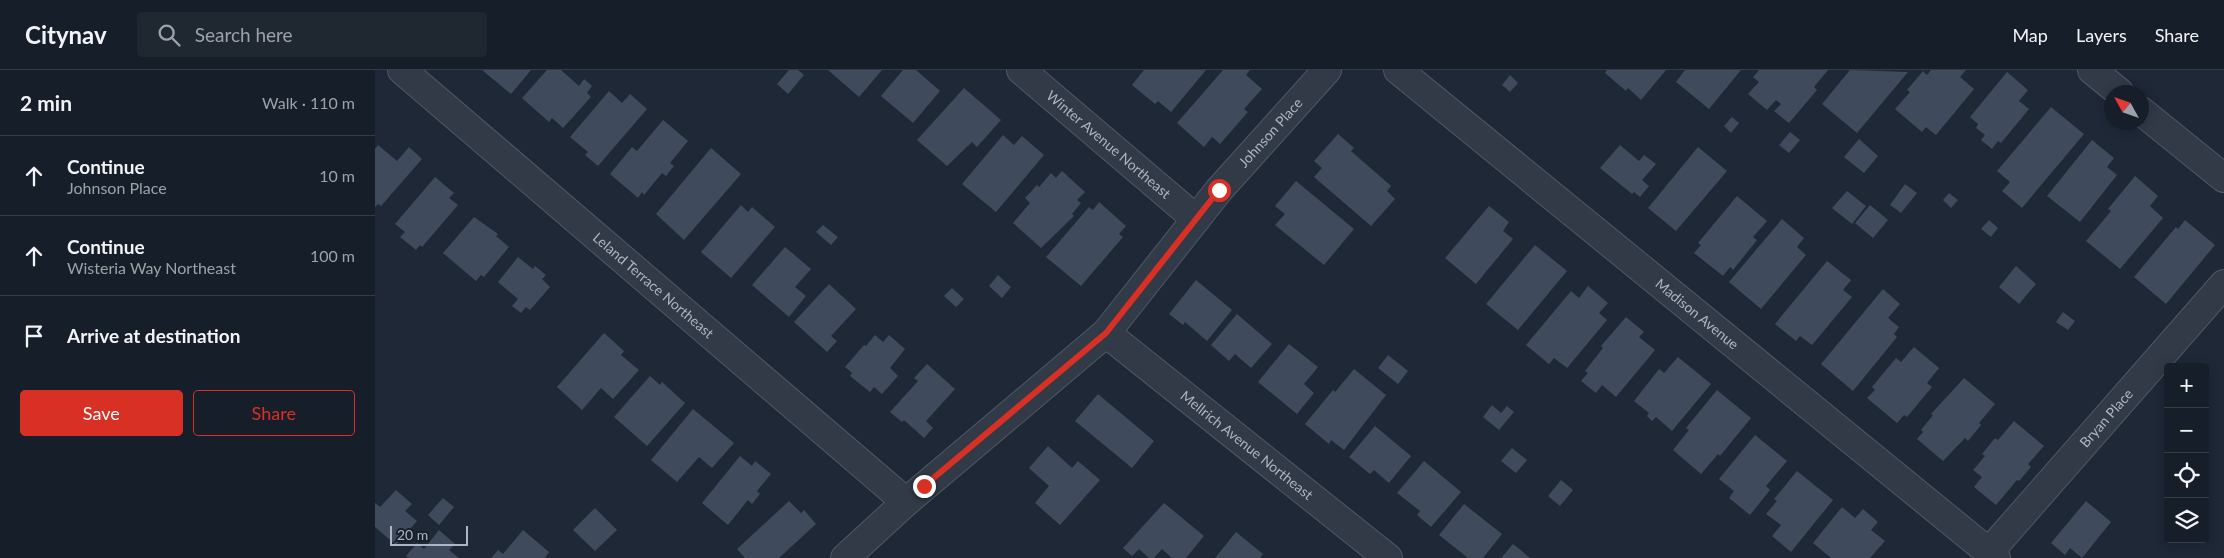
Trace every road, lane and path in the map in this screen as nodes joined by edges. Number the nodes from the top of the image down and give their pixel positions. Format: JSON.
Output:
{"nodes":[{"id":1,"x":401,"y":70,"type":"edge"},
{"id":2,"x":1021,"y":70,"type":"edge"},
{"id":3,"x":1327,"y":70,"type":"edge"},
{"id":4,"x":1398,"y":70,"type":"edge"},
{"id":5,"x":2092,"y":70,"type":"edge"},
{"id":6,"x":2110,"y":85,"type":"edge"},
{"id":7,"x":2149,"y":117,"type":"edge"},
{"id":8,"x":2224,"y":178,"type":"edge"},
{"id":9,"x":1196,"y":219,"type":"junction"},
{"id":10,"x":2224,"y":284,"type":"edge"},
{"id":11,"x":1106,"y":333,"type":"junction"},
{"id":12,"x":906,"y":502,"type":"junction"},
{"id":13,"x":1993,"y":555,"type":"edge"},
{"id":14,"x":845,"y":558,"type":"edge"},
{"id":15,"x":1388,"y":558,"type":"edge"}],
"edges":[{"from":1,"to":12,"type":"street","name":"Leland Terrace Northeast"},
{"from":2,"to":9,"type":"street","name":"Winter Avenue Northeast"},
{"from":3,"to":9,"type":"street","name":"Johnson Place"},
{"from":4,"to":13,"type":"street","name":"Madison Avenue"},
{"from":5,"to":6,"type":"street"},
{"from":7,"to":8,"type":"street"},
{"from":9,"to":11,"type":"street","name":"Johnson Place"},
{"from":10,"to":13,"type":"street","name":"Bryan Place"},
{"from":11,"to":12,"type":"street","name":"Johnson Place"},
{"from":11,"to":15,"type":"street","name":"Mellrich Avenue Northeast"},
{"from":12,"to":14,"type":"street","name":"Johnson Place"}]}
